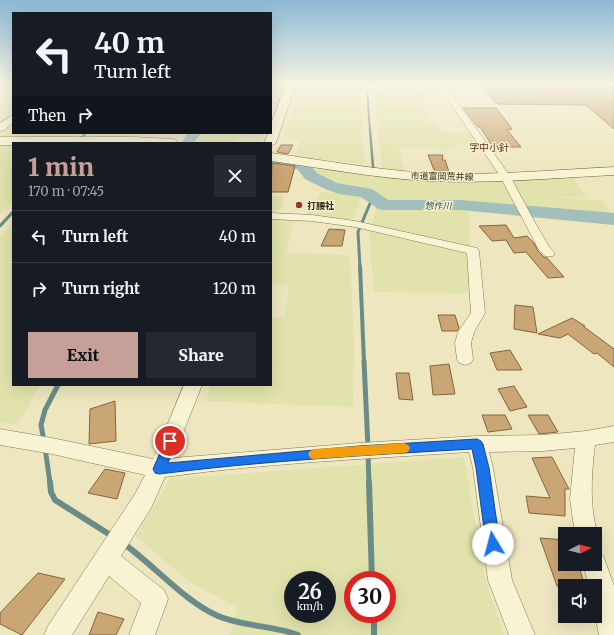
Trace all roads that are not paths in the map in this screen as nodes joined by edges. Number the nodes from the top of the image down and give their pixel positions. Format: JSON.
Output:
{"nodes":[{"id":1,"x":280,"y":113,"type":"edge"},
{"id":2,"x":461,"y":113,"type":"edge"},
{"id":3,"x":12,"y":119,"type":"edge"},
{"id":4,"x":0,"y":128,"type":"edge"},
{"id":5,"x":0,"y":141,"type":"edge"},
{"id":6,"x":150,"y":142,"type":"edge"},
{"id":7,"x":270,"y":142,"type":"edge"},
{"id":8,"x":272,"y":157,"type":"edge"},
{"id":9,"x":614,"y":171,"type":"edge"},
{"id":10,"x":505,"y":176,"type":"junction"},
{"id":11,"x":272,"y":216,"type":"edge"},
{"id":12,"x":548,"y":253,"type":"dead end"},
{"id":13,"x":465,"y":359,"type":"dead end"},
{"id":14,"x":193,"y":386,"type":"edge"},
{"id":15,"x":614,"y":434,"type":"edge"},
{"id":16,"x":0,"y":437,"type":"edge"},
{"id":17,"x":586,"y":439,"type":"junction"},
{"id":18,"x":477,"y":444,"type":"junction"},
{"id":19,"x":159,"y":469,"type":"junction"},
{"id":20,"x":585,"y":527,"type":"edge"},
{"id":21,"x":113,"y":548,"type":"junction"},
{"id":22,"x":597,"y":571,"type":"edge"},
{"id":23,"x":57,"y":635,"type":"edge"},
{"id":24,"x":142,"y":635,"type":"edge"},
{"id":25,"x":522,"y":635,"type":"edge"},
{"id":26,"x":612,"y":635,"type":"edge"}],
"edges":[{"from":1,"to":7,"type":"street"},
{"from":2,"to":10,"type":"street"},
{"from":3,"to":4,"type":"street"},
{"from":5,"to":6,"type":"street"},
{"from":8,"to":10,"type":"street","name":"市道富岡荒井線"},
{"from":9,"to":10,"type":"street","name":"市道富岡荒井線"},
{"from":10,"to":12,"type":"street"},
{"from":11,"to":13,"type":"street"},
{"from":14,"to":19,"type":"street"},
{"from":15,"to":17,"type":"street"},
{"from":16,"to":19,"type":"street"},
{"from":17,"to":18,"type":"street"},
{"from":17,"to":20,"type":"street"},
{"from":18,"to":19,"type":"street"},
{"from":18,"to":25,"type":"street"},
{"from":19,"to":21,"type":"street"},
{"from":21,"to":23,"type":"street"},
{"from":21,"to":24,"type":"street"},
{"from":22,"to":26,"type":"street"}]}
